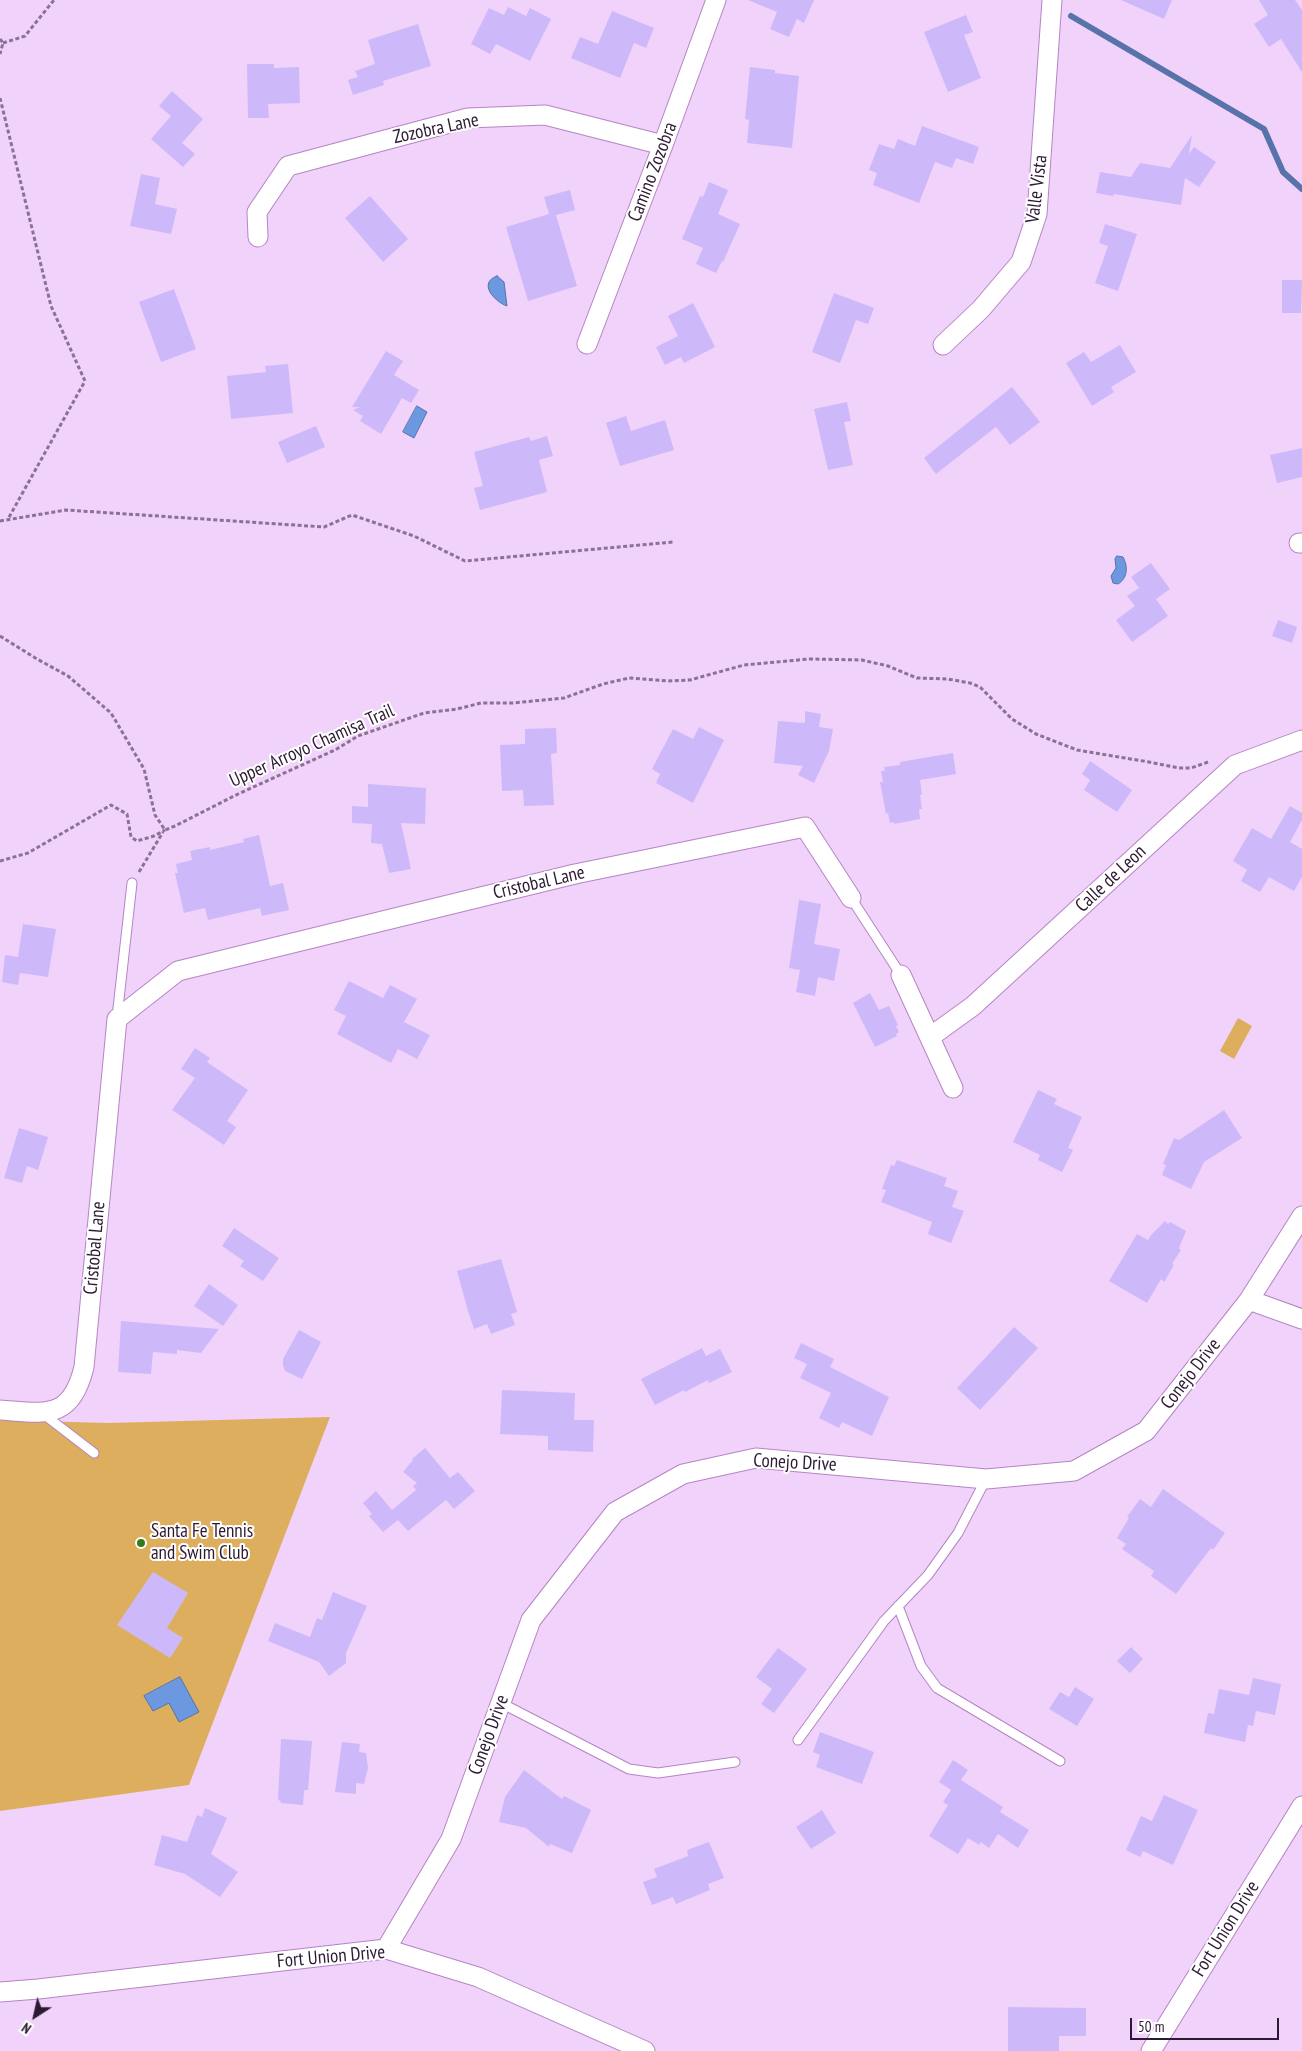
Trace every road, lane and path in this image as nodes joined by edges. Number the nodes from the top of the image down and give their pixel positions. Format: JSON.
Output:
{"nodes":[{"id":1,"x":54,"y":0,"type":"edge"},
{"id":2,"x":716,"y":0,"type":"edge"},
{"id":3,"x":1052,"y":0,"type":"edge"},
{"id":4,"x":0,"y":39,"type":"edge"},
{"id":5,"x":4,"y":43,"type":"junction"},
{"id":6,"x":0,"y":54,"type":"edge"},
{"id":7,"x":0,"y":98,"type":"edge"},
{"id":8,"x":663,"y":145,"type":"junction"},
{"id":9,"x":258,"y":237,"type":"dead end"},
{"id":10,"x":587,"y":344,"type":"dead end"},
{"id":11,"x":943,"y":345,"type":"dead end"},
{"id":12,"x":8,"y":520,"type":"junction"},
{"id":13,"x":0,"y":521,"type":"edge"},
{"id":14,"x":673,"y":542,"type":"dead end"},
{"id":15,"x":0,"y":636,"type":"edge"},
{"id":16,"x":1302,"y":740,"type":"edge"},
{"id":17,"x":1210,"y":760,"type":"dead end"},
{"id":18,"x":165,"y":830,"type":"junction"},
{"id":19,"x":0,"y":861,"type":"edge"},
{"id":20,"x":132,"y":883,"type":"joint"},
{"id":21,"x":851,"y":898,"type":"joint"},
{"id":22,"x":901,"y":975,"type":"joint"},
{"id":23,"x":117,"y":1019,"type":"junction"},
{"id":24,"x":930,"y":1037,"type":"junction"},
{"id":25,"x":953,"y":1088,"type":"dead end"},
{"id":26,"x":1302,"y":1216,"type":"edge"},
{"id":27,"x":1249,"y":1300,"type":"junction"},
{"id":28,"x":1302,"y":1319,"type":"edge"},
{"id":29,"x":0,"y":1410,"type":"edge"},
{"id":30,"x":42,"y":1412,"type":"junction"},
{"id":31,"x":94,"y":1453,"type":"dead end"},
{"id":32,"x":986,"y":1479,"type":"junction"},
{"id":33,"x":898,"y":1606,"type":"junction"},
{"id":34,"x":501,"y":1703,"type":"junction"},
{"id":35,"x":798,"y":1740,"type":"dead end"},
{"id":36,"x":1060,"y":1761,"type":"dead end"},
{"id":37,"x":734,"y":1762,"type":"dead end"},
{"id":38,"x":1302,"y":1806,"type":"edge"},
{"id":39,"x":386,"y":1949,"type":"junction"},
{"id":40,"x":0,"y":1992,"type":"edge"},
{"id":41,"x":645,"y":2051,"type":"edge"},
{"id":42,"x":1151,"y":2051,"type":"edge"}],
"edges":[{"from":1,"to":5,"type":"path"},
{"from":2,"to":8,"type":"street","name":"Camino Zozobra"},
{"from":3,"to":11,"type":"street","name":"Valle Vista"},
{"from":4,"to":5,"type":"path"},
{"from":5,"to":6,"type":"path"},
{"from":7,"to":12,"type":"path"},
{"from":8,"to":9,"type":"street","name":"Zozobra Lane"},
{"from":8,"to":10,"type":"street","name":"Camino Zozobra"},
{"from":12,"to":13,"type":"path"},
{"from":12,"to":14,"type":"path"},
{"from":15,"to":18,"type":"path"},
{"from":16,"to":24,"type":"street","name":"Calle de Leon"},
{"from":17,"to":18,"type":"path","name":"Upper Arroyo Chamisa Trail"},
{"from":18,"to":19,"type":"path","name":"Upper Arroyo Chamisa Trail"},
{"from":18,"to":20,"type":"path"},
{"from":20,"to":23,"type":"lane","name":"Cristobal Lane"},
{"from":21,"to":22,"type":"lane","name":"Cristobal Lane"},
{"from":21,"to":23,"type":"street","name":"Cristobal Lane"},
{"from":22,"to":24,"type":"street"},
{"from":23,"to":30,"type":"street","name":"Cristobal Lane"},
{"from":24,"to":25,"type":"street"},
{"from":26,"to":27,"type":"street","name":"Conejo Drive"},
{"from":27,"to":28,"type":"street"},
{"from":27,"to":32,"type":"street","name":"Conejo Drive"},
{"from":29,"to":30,"type":"street","name":"Cristobal Lane"},
{"from":30,"to":31,"type":"lane"},
{"from":32,"to":33,"type":"lane"},
{"from":32,"to":34,"type":"street","name":"Conejo Drive"},
{"from":33,"to":35,"type":"lane"},
{"from":33,"to":36,"type":"lane"},
{"from":34,"to":37,"type":"lane"},
{"from":34,"to":39,"type":"street","name":"Conejo Drive"},
{"from":38,"to":42,"type":"street","name":"Fort Union Drive"},
{"from":39,"to":40,"type":"street","name":"Fort Union Drive"},
{"from":39,"to":41,"type":"street","name":"Fort Union Drive"}]}
